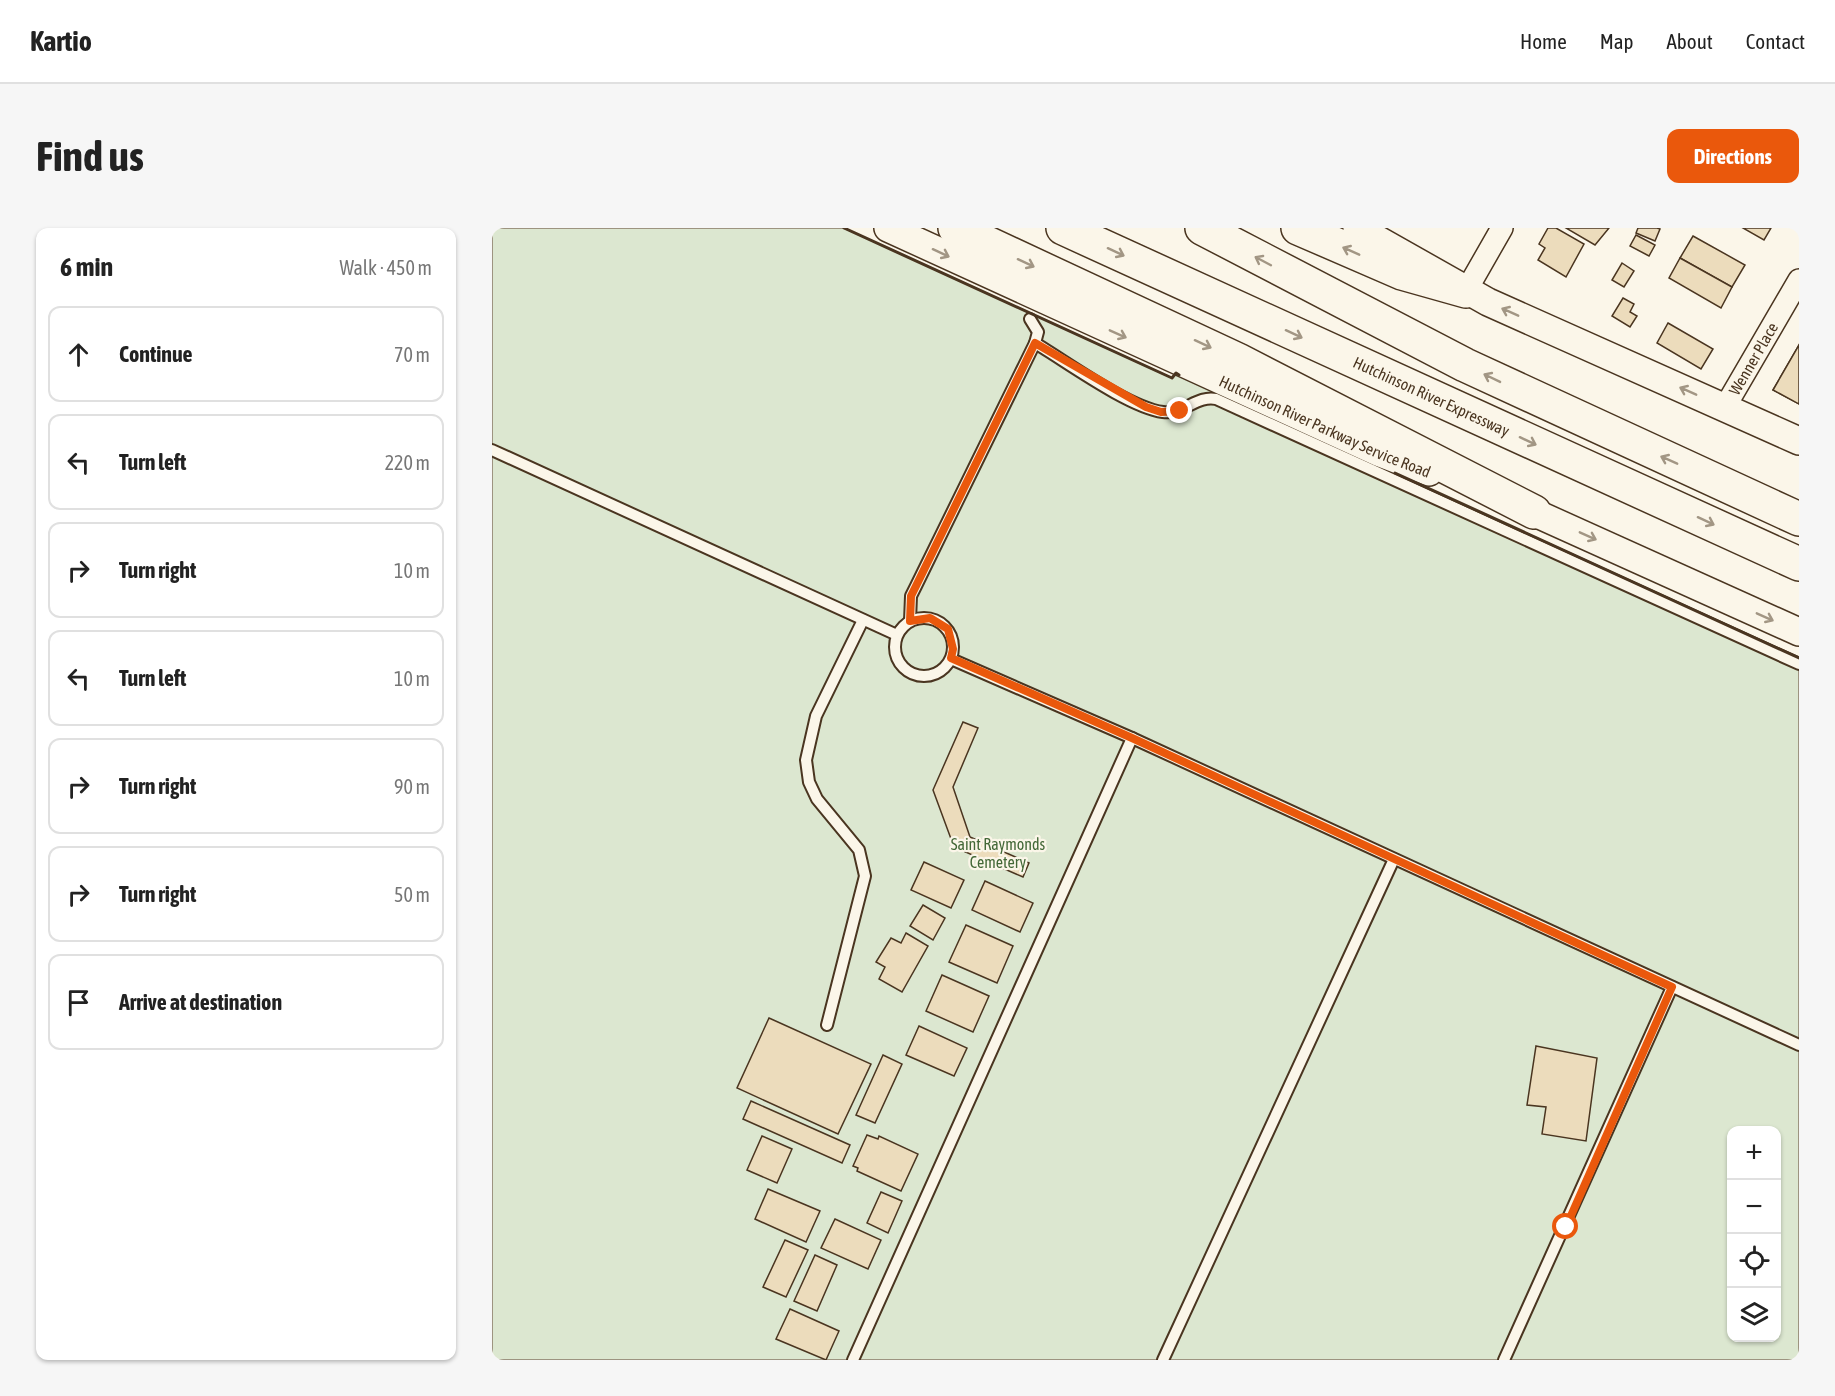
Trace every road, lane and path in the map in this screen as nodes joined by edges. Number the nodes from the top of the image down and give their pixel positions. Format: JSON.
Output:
{"nodes":[{"id":1,"x":888,"y":228,"type":"edge"},
{"id":2,"x":955,"y":228,"type":"edge"},
{"id":3,"x":1063,"y":228,"type":"edge"},
{"id":4,"x":1202,"y":228,"type":"edge"},
{"id":5,"x":1298,"y":228,"type":"edge"},
{"id":6,"x":1357,"y":228,"type":"edge"},
{"id":7,"x":1502,"y":228,"type":"edge"},
{"id":8,"x":1799,"y":280,"type":"edge"},
{"id":9,"x":1466,"y":291,"type":"junction"},
{"id":10,"x":1030,"y":318,"type":"dead end"},
{"id":11,"x":1035,"y":343,"type":"junction"},
{"id":12,"x":1725,"y":407,"type":"junction"},
{"id":13,"x":1799,"y":441,"type":"edge"},
{"id":14,"x":492,"y":450,"type":"edge"},
{"id":15,"x":1534,"y":512,"type":"junction"},
{"id":16,"x":1799,"y":519,"type":"edge"},
{"id":17,"x":1799,"y":564,"type":"edge"},
{"id":18,"x":863,"y":620,"type":"junction"},
{"id":19,"x":910,"y":621,"type":"junction"},
{"id":20,"x":1799,"y":632,"type":"edge"},
{"id":21,"x":897,"y":635,"type":"junction"},
{"id":22,"x":951,"y":658,"type":"junction"},
{"id":23,"x":1799,"y":664,"type":"edge"},
{"id":24,"x":1132,"y":738,"type":"junction"},
{"id":25,"x":1394,"y":859,"type":"junction"},
{"id":26,"x":1672,"y":987,"type":"junction"},
{"id":27,"x":827,"y":1025,"type":"dead end"},
{"id":28,"x":1799,"y":1045,"type":"edge"},
{"id":29,"x":853,"y":1360,"type":"edge"},
{"id":30,"x":1163,"y":1360,"type":"edge"},
{"id":31,"x":1504,"y":1360,"type":"edge"}],
"edges":[{"from":1,"to":15,"type":"street","name":"Hutchinson River Parkway Service Road","one_way":true},
{"from":2,"to":15,"type":"highway","one_way":true},
{"from":3,"to":17,"type":"highway","name":"Hutchinson River Expressway","one_way":true},
{"from":16,"to":4,"type":"highway","one_way":true},
{"from":9,"to":5,"type":"highway","one_way":true},
{"from":6,"to":9,"type":"street"},
{"from":7,"to":9,"type":"street"},
{"from":8,"to":12,"type":"street","name":"Wenner Place"},
{"from":12,"to":9,"type":"street","one_way":true},
{"from":10,"to":11,"type":"lane"},
{"from":11,"to":19,"type":"lane"},
{"from":11,"to":23,"type":"lane"},
{"from":12,"to":13,"type":"street"},
{"from":14,"to":18,"type":"lane"},
{"from":15,"to":20,"type":"street","name":"Hutchinson River Parkway Service Road","one_way":true},
{"from":18,"to":21,"type":"lane"},
{"from":18,"to":27,"type":"lane"},
{"from":19,"to":21,"type":"lane"},
{"from":19,"to":22,"type":"lane"},
{"from":21,"to":22,"type":"lane"},
{"from":22,"to":24,"type":"lane"},
{"from":24,"to":25,"type":"lane"},
{"from":24,"to":29,"type":"lane"},
{"from":25,"to":26,"type":"lane"},
{"from":25,"to":30,"type":"lane"},
{"from":26,"to":28,"type":"lane"},
{"from":26,"to":31,"type":"lane"}]}
